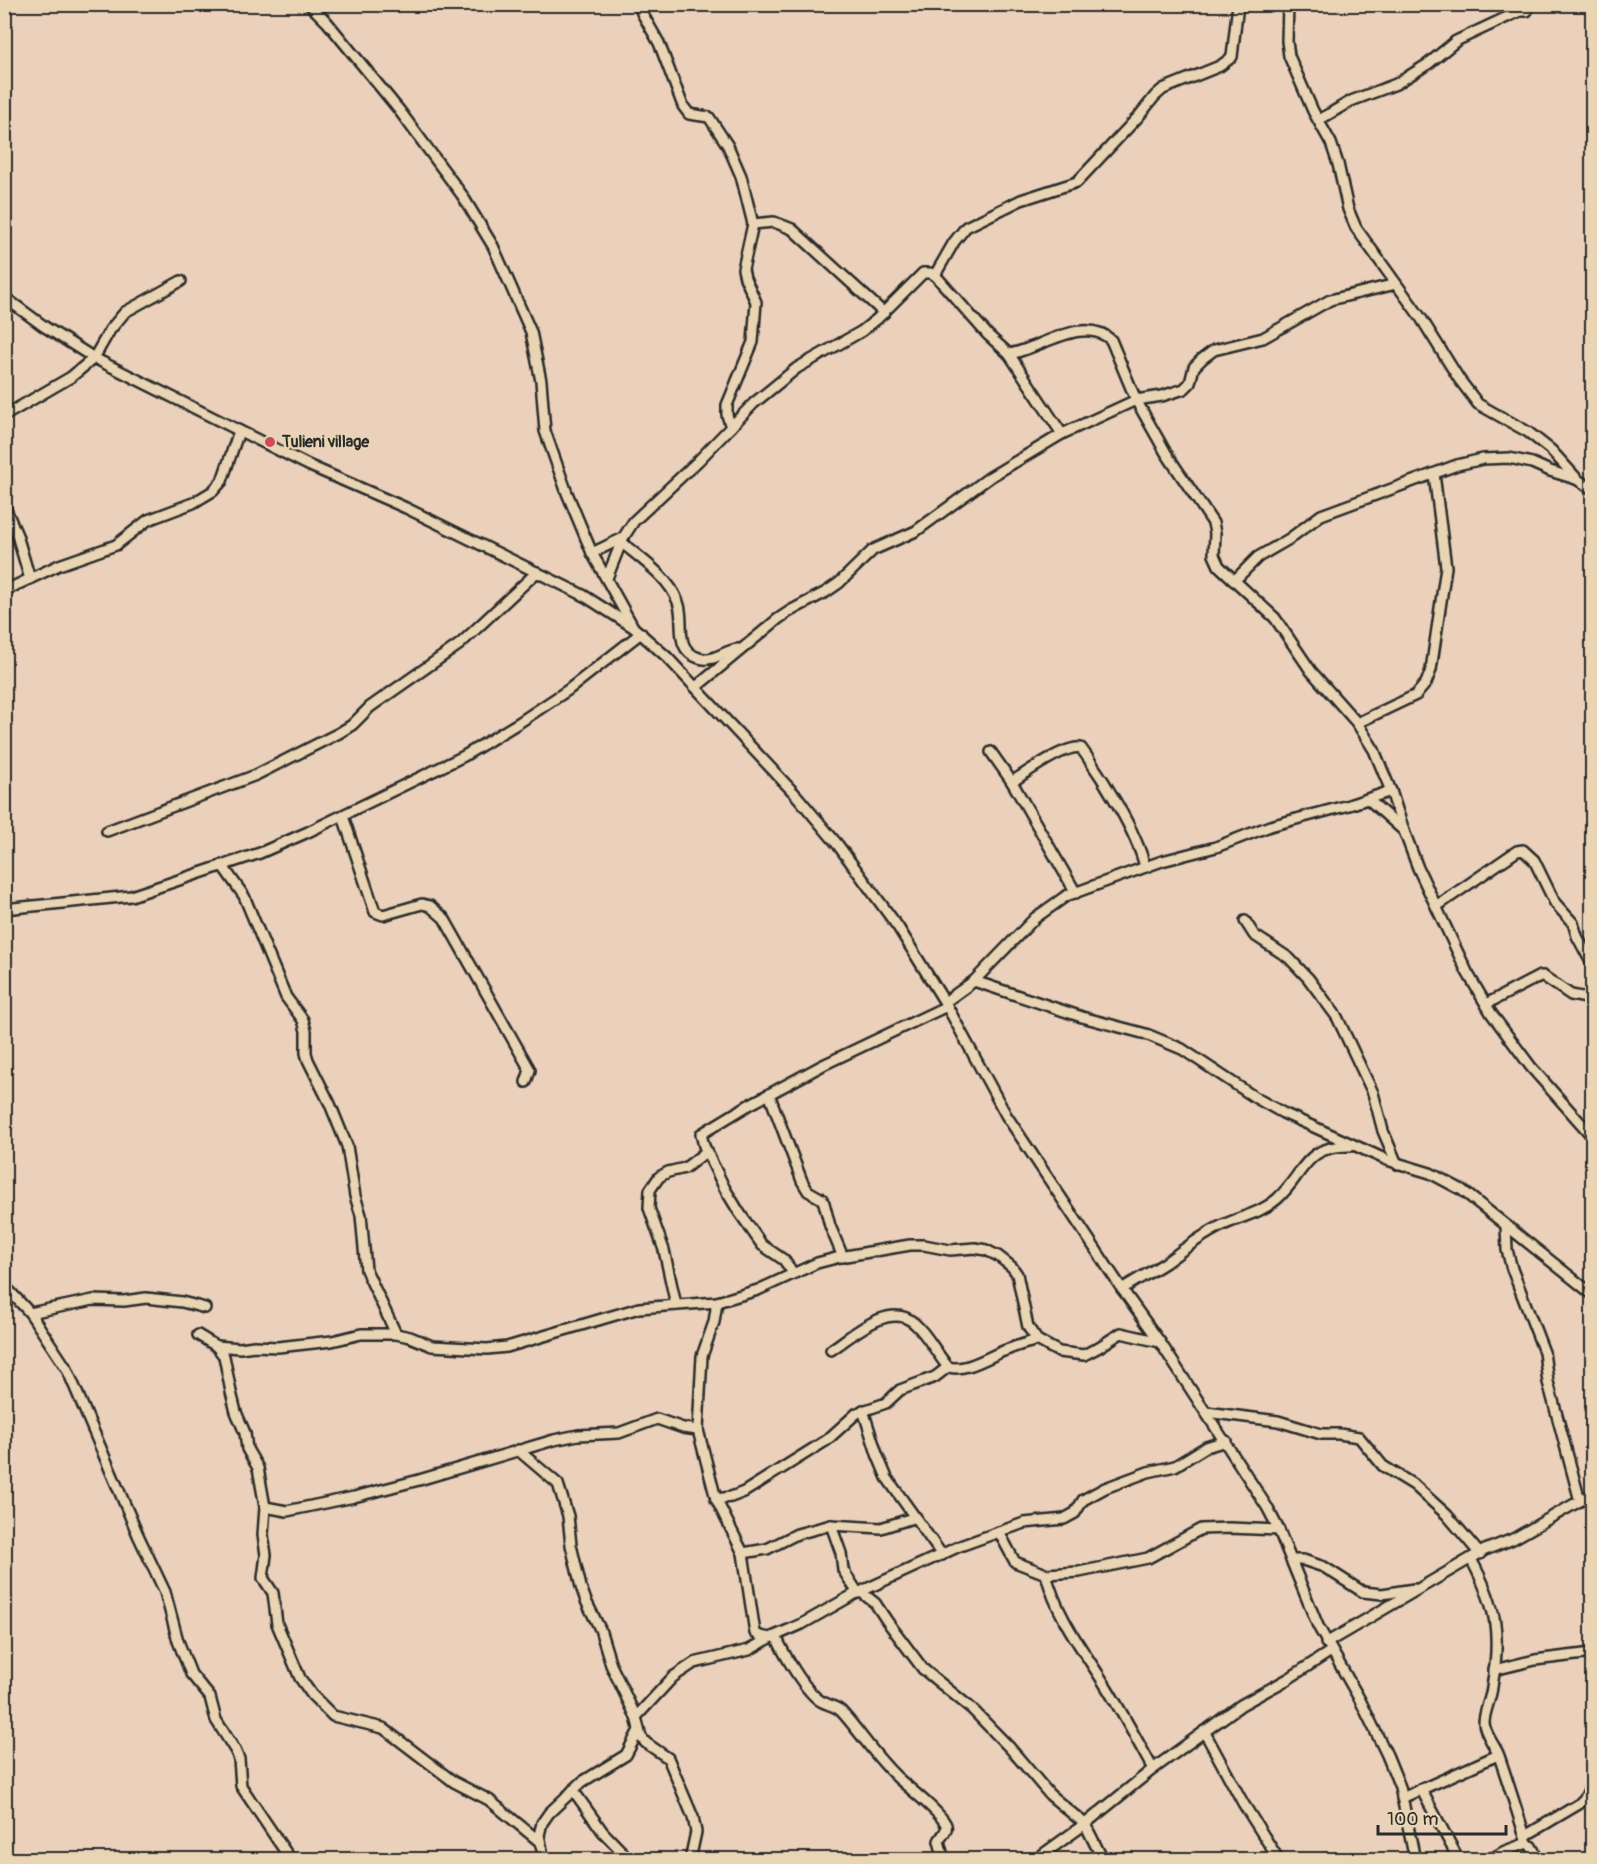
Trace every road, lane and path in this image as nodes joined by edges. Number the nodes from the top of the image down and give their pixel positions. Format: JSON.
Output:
{"nodes":[{"id":1,"x":309,"y":4,"type":"edge"},
{"id":2,"x":639,"y":4,"type":"edge"},
{"id":3,"x":1238,"y":4,"type":"edge"},
{"id":4,"x":1288,"y":4,"type":"edge"},
{"id":5,"x":1503,"y":4,"type":"edge"},
{"id":6,"x":1319,"y":120,"type":"junction"},
{"id":7,"x":753,"y":224,"type":"junction"},
{"id":8,"x":935,"y":275,"type":"junction"},
{"id":9,"x":182,"y":281,"type":"dead end"},
{"id":10,"x":1396,"y":284,"type":"junction"},
{"id":11,"x":4,"y":297,"type":"edge"},
{"id":12,"x":884,"y":313,"type":"junction"},
{"id":13,"x":1009,"y":354,"type":"junction"},
{"id":14,"x":94,"y":358,"type":"junction"},
{"id":15,"x":1136,"y":400,"type":"junction"},
{"id":16,"x":4,"y":416,"type":"edge"},
{"id":17,"x":731,"y":426,"type":"junction"},
{"id":18,"x":239,"y":431,"type":"junction"},
{"id":19,"x":1062,"y":434,"type":"junction"},
{"id":20,"x":1434,"y":474,"type":"junction"},
{"id":21,"x":1578,"y":480,"type":"junction"},
{"id":22,"x":1593,"y":489,"type":"edge"},
{"id":23,"x":4,"y":505,"type":"edge"},
{"id":24,"x":622,"y":540,"type":"junction"},
{"id":25,"x":592,"y":553,"type":"junction"},
{"id":26,"x":537,"y":572,"type":"junction"},
{"id":27,"x":607,"y":578,"type":"junction"},
{"id":28,"x":30,"y":579,"type":"junction"},
{"id":29,"x":1234,"y":581,"type":"junction"},
{"id":30,"x":4,"y":591,"type":"edge"},
{"id":31,"x":637,"y":630,"type":"junction"},
{"id":32,"x":741,"y":648,"type":"junction"},
{"id":33,"x":696,"y":687,"type":"junction"},
{"id":34,"x":1357,"y":723,"type":"junction"},
{"id":35,"x":992,"y":752,"type":"dead end"},
{"id":36,"x":1012,"y":782,"type":"junction"},
{"id":37,"x":1391,"y":791,"type":"junction"},
{"id":38,"x":1368,"y":799,"type":"junction"},
{"id":39,"x":343,"y":816,"type":"junction"},
{"id":40,"x":107,"y":831,"type":"dead end"},
{"id":41,"x":1404,"y":831,"type":"junction"},
{"id":42,"x":222,"y":865,"type":"junction"},
{"id":43,"x":1145,"y":867,"type":"junction"},
{"id":44,"x":1076,"y":893,"type":"junction"},
{"id":45,"x":1437,"y":906,"type":"junction"},
{"id":46,"x":4,"y":909,"type":"edge"},
{"id":47,"x":1245,"y":921,"type":"dead end"},
{"id":48,"x":1593,"y":964,"type":"edge"},
{"id":49,"x":974,"y":981,"type":"junction"},
{"id":50,"x":1593,"y":999,"type":"edge"},
{"id":51,"x":946,"y":1004,"type":"junction"},
{"id":52,"x":1486,"y":1004,"type":"junction"},
{"id":53,"x":526,"y":1082,"type":"dead end"},
{"id":54,"x":770,"y":1094,"type":"junction"},
{"id":55,"x":1593,"y":1136,"type":"edge"},
{"id":56,"x":1355,"y":1146,"type":"junction"},
{"id":57,"x":707,"y":1151,"type":"junction"},
{"id":58,"x":1398,"y":1164,"type":"junction"},
{"id":59,"x":1506,"y":1226,"type":"junction"},
{"id":60,"x":843,"y":1257,"type":"junction"},
{"id":61,"x":793,"y":1273,"type":"junction"},
{"id":62,"x":4,"y":1285,"type":"edge"},
{"id":63,"x":1122,"y":1289,"type":"junction"},
{"id":64,"x":1593,"y":1294,"type":"edge"},
{"id":65,"x":717,"y":1302,"type":"junction"},
{"id":66,"x":676,"y":1305,"type":"junction"},
{"id":67,"x":205,"y":1308,"type":"dead end"},
{"id":68,"x":30,"y":1313,"type":"junction"},
{"id":69,"x":396,"y":1334,"type":"junction"},
{"id":70,"x":198,"y":1335,"type":"dead end"},
{"id":71,"x":1037,"y":1340,"type":"junction"},
{"id":72,"x":1160,"y":1342,"type":"junction"},
{"id":73,"x":216,"y":1346,"type":"junction"},
{"id":74,"x":831,"y":1350,"type":"dead end"},
{"id":75,"x":948,"y":1367,"type":"junction"},
{"id":76,"x":863,"y":1410,"type":"junction"},
{"id":77,"x":1206,"y":1412,"type":"junction"},
{"id":78,"x":698,"y":1430,"type":"junction"},
{"id":79,"x":1226,"y":1441,"type":"junction"},
{"id":80,"x":518,"y":1450,"type":"junction"},
{"id":81,"x":1593,"y":1494,"type":"edge"},
{"id":82,"x":716,"y":1499,"type":"junction"},
{"id":83,"x":1580,"y":1501,"type":"junction"},
{"id":84,"x":265,"y":1508,"type":"junction"},
{"id":85,"x":916,"y":1517,"type":"junction"},
{"id":86,"x":831,"y":1525,"type":"junction"},
{"id":87,"x":1279,"y":1530,"type":"junction"},
{"id":88,"x":999,"y":1533,"type":"junction"},
{"id":89,"x":743,"y":1553,"type":"junction"},
{"id":90,"x":942,"y":1555,"type":"junction"},
{"id":91,"x":1476,"y":1556,"type":"junction"},
{"id":92,"x":1291,"y":1560,"type":"junction"},
{"id":93,"x":1046,"y":1574,"type":"junction"},
{"id":94,"x":1419,"y":1588,"type":"junction"},
{"id":95,"x":860,"y":1592,"type":"junction"},
{"id":96,"x":773,"y":1637,"type":"junction"},
{"id":97,"x":1329,"y":1647,"type":"junction"},
{"id":98,"x":1593,"y":1653,"type":"edge"},
{"id":99,"x":1494,"y":1670,"type":"junction"},
{"id":100,"x":636,"y":1717,"type":"junction"},
{"id":101,"x":639,"y":1730,"type":"junction"},
{"id":102,"x":1204,"y":1731,"type":"junction"},
{"id":103,"x":1498,"y":1755,"type":"junction"},
{"id":104,"x":1153,"y":1769,"type":"junction"},
{"id":105,"x":1593,"y":1784,"type":"edge"},
{"id":106,"x":1421,"y":1789,"type":"junction"},
{"id":107,"x":573,"y":1790,"type":"junction"},
{"id":108,"x":1402,"y":1798,"type":"junction"},
{"id":109,"x":1085,"y":1824,"type":"junction"},
{"id":110,"x":1526,"y":1839,"type":"junction"},
{"id":111,"x":539,"y":1841,"type":"junction"},
{"id":112,"x":291,"y":1860,"type":"edge"},
{"id":113,"x":544,"y":1860,"type":"edge"},
{"id":114,"x":630,"y":1860,"type":"edge"},
{"id":115,"x":690,"y":1860,"type":"edge"},
{"id":116,"x":944,"y":1860,"type":"edge"},
{"id":117,"x":1035,"y":1860,"type":"edge"},
{"id":118,"x":1103,"y":1860,"type":"edge"},
{"id":119,"x":1280,"y":1860,"type":"edge"},
{"id":120,"x":1415,"y":1860,"type":"edge"},
{"id":121,"x":1459,"y":1860,"type":"edge"},
{"id":122,"x":1489,"y":1860,"type":"edge"},
{"id":123,"x":1539,"y":1860,"type":"edge"}],
"edges":[{"from":1,"to":25,"type":"street"},
{"from":2,"to":7,"type":"street"},
{"from":3,"to":8,"type":"street"},
{"from":4,"to":6,"type":"street"},
{"from":5,"to":6,"type":"street"},
{"from":6,"to":10,"type":"street"},
{"from":7,"to":12,"type":"street"},
{"from":7,"to":17,"type":"street"},
{"from":8,"to":12,"type":"street"},
{"from":8,"to":13,"type":"street"},
{"from":9,"to":14,"type":"street"},
{"from":10,"to":15,"type":"street"},
{"from":10,"to":21,"type":"street"},
{"from":11,"to":14,"type":"street"},
{"from":12,"to":17,"type":"street"},
{"from":13,"to":15,"type":"street"},
{"from":13,"to":19,"type":"street"},
{"from":14,"to":16,"type":"street"},
{"from":14,"to":18,"type":"street"},
{"from":15,"to":19,"type":"street"},
{"from":15,"to":29,"type":"street"},
{"from":17,"to":24,"type":"street"},
{"from":18,"to":26,"type":"street"},
{"from":18,"to":28,"type":"street"},
{"from":19,"to":32,"type":"street"},
{"from":20,"to":21,"type":"street"},
{"from":20,"to":29,"type":"street"},
{"from":20,"to":34,"type":"street"},
{"from":21,"to":22,"type":"street"},
{"from":23,"to":28,"type":"street"},
{"from":24,"to":25,"type":"street"},
{"from":24,"to":27,"type":"street"},
{"from":24,"to":32,"type":"street"},
{"from":25,"to":27,"type":"street"},
{"from":26,"to":31,"type":"street"},
{"from":26,"to":40,"type":"street"},
{"from":27,"to":31,"type":"street"},
{"from":28,"to":30,"type":"street"},
{"from":29,"to":34,"type":"street"},
{"from":31,"to":33,"type":"street"},
{"from":31,"to":39,"type":"street"},
{"from":32,"to":33,"type":"street"},
{"from":33,"to":51,"type":"street"},
{"from":34,"to":37,"type":"street"},
{"from":35,"to":36,"type":"street"},
{"from":36,"to":43,"type":"street"},
{"from":36,"to":44,"type":"street"},
{"from":37,"to":38,"type":"street"},
{"from":37,"to":41,"type":"street"},
{"from":38,"to":41,"type":"street"},
{"from":38,"to":43,"type":"street"},
{"from":39,"to":42,"type":"street"},
{"from":39,"to":53,"type":"street"},
{"from":41,"to":45,"type":"street"},
{"from":42,"to":46,"type":"street"},
{"from":42,"to":69,"type":"street"},
{"from":43,"to":44,"type":"street"},
{"from":44,"to":49,"type":"street"},
{"from":45,"to":48,"type":"street"},
{"from":45,"to":52,"type":"street"},
{"from":47,"to":58,"type":"street"},
{"from":49,"to":51,"type":"street"},
{"from":49,"to":56,"type":"street"},
{"from":50,"to":52,"type":"street"},
{"from":51,"to":54,"type":"street"},
{"from":51,"to":63,"type":"street"},
{"from":52,"to":55,"type":"street"},
{"from":54,"to":57,"type":"street"},
{"from":54,"to":60,"type":"street"},
{"from":56,"to":58,"type":"street"},
{"from":56,"to":63,"type":"street"},
{"from":57,"to":61,"type":"street"},
{"from":57,"to":66,"type":"street"},
{"from":58,"to":59,"type":"street"},
{"from":59,"to":64,"type":"street"},
{"from":59,"to":83,"type":"street"},
{"from":60,"to":61,"type":"street"},
{"from":60,"to":71,"type":"street"},
{"from":61,"to":65,"type":"street"},
{"from":62,"to":68,"type":"street"},
{"from":63,"to":72,"type":"street"},
{"from":65,"to":66,"type":"street"},
{"from":65,"to":78,"type":"street"},
{"from":66,"to":69,"type":"street"},
{"from":67,"to":68,"type":"street"},
{"from":68,"to":112,"type":"street"},
{"from":69,"to":73,"type":"street"},
{"from":70,"to":73,"type":"street"},
{"from":71,"to":72,"type":"street"},
{"from":71,"to":75,"type":"street"},
{"from":72,"to":77,"type":"street"},
{"from":73,"to":84,"type":"street"},
{"from":74,"to":75,"type":"street"},
{"from":75,"to":76,"type":"street"},
{"from":76,"to":82,"type":"street"},
{"from":76,"to":85,"type":"street"},
{"from":77,"to":79,"type":"street"},
{"from":77,"to":91,"type":"street"},
{"from":78,"to":80,"type":"street"},
{"from":78,"to":82,"type":"street"},
{"from":79,"to":87,"type":"street"},
{"from":79,"to":88,"type":"street"},
{"from":80,"to":84,"type":"street"},
{"from":80,"to":100,"type":"street"},
{"from":81,"to":83,"type":"street"},
{"from":82,"to":89,"type":"street"},
{"from":83,"to":91,"type":"street"},
{"from":84,"to":111,"type":"street"},
{"from":85,"to":86,"type":"street"},
{"from":85,"to":90,"type":"street"},
{"from":86,"to":89,"type":"street"},
{"from":86,"to":95,"type":"street"},
{"from":87,"to":92,"type":"street"},
{"from":87,"to":93,"type":"street"},
{"from":88,"to":90,"type":"street"},
{"from":88,"to":93,"type":"street"},
{"from":89,"to":96,"type":"street"},
{"from":90,"to":95,"type":"street"},
{"from":91,"to":94,"type":"street"},
{"from":91,"to":99,"type":"street"},
{"from":92,"to":94,"type":"street"},
{"from":92,"to":97,"type":"street"},
{"from":93,"to":104,"type":"street"},
{"from":94,"to":97,"type":"street"},
{"from":95,"to":96,"type":"street"},
{"from":95,"to":109,"type":"street"},
{"from":96,"to":100,"type":"street"},
{"from":96,"to":116,"type":"street"},
{"from":97,"to":102,"type":"street"},
{"from":97,"to":108,"type":"street"},
{"from":98,"to":99,"type":"street"},
{"from":99,"to":103,"type":"street"},
{"from":100,"to":101,"type":"street"},
{"from":101,"to":107,"type":"street"},
{"from":101,"to":115,"type":"street"},
{"from":102,"to":104,"type":"street"},
{"from":102,"to":119,"type":"street"},
{"from":103,"to":106,"type":"street"},
{"from":103,"to":110,"type":"street"},
{"from":104,"to":109,"type":"street"},
{"from":105,"to":110,"type":"street"},
{"from":106,"to":108,"type":"street"},
{"from":106,"to":121,"type":"street"},
{"from":107,"to":111,"type":"street"},
{"from":107,"to":114,"type":"street"},
{"from":108,"to":120,"type":"street"},
{"from":109,"to":117,"type":"street"},
{"from":109,"to":118,"type":"street"},
{"from":110,"to":122,"type":"street"},
{"from":110,"to":123,"type":"street"},
{"from":111,"to":113,"type":"street"}]}
